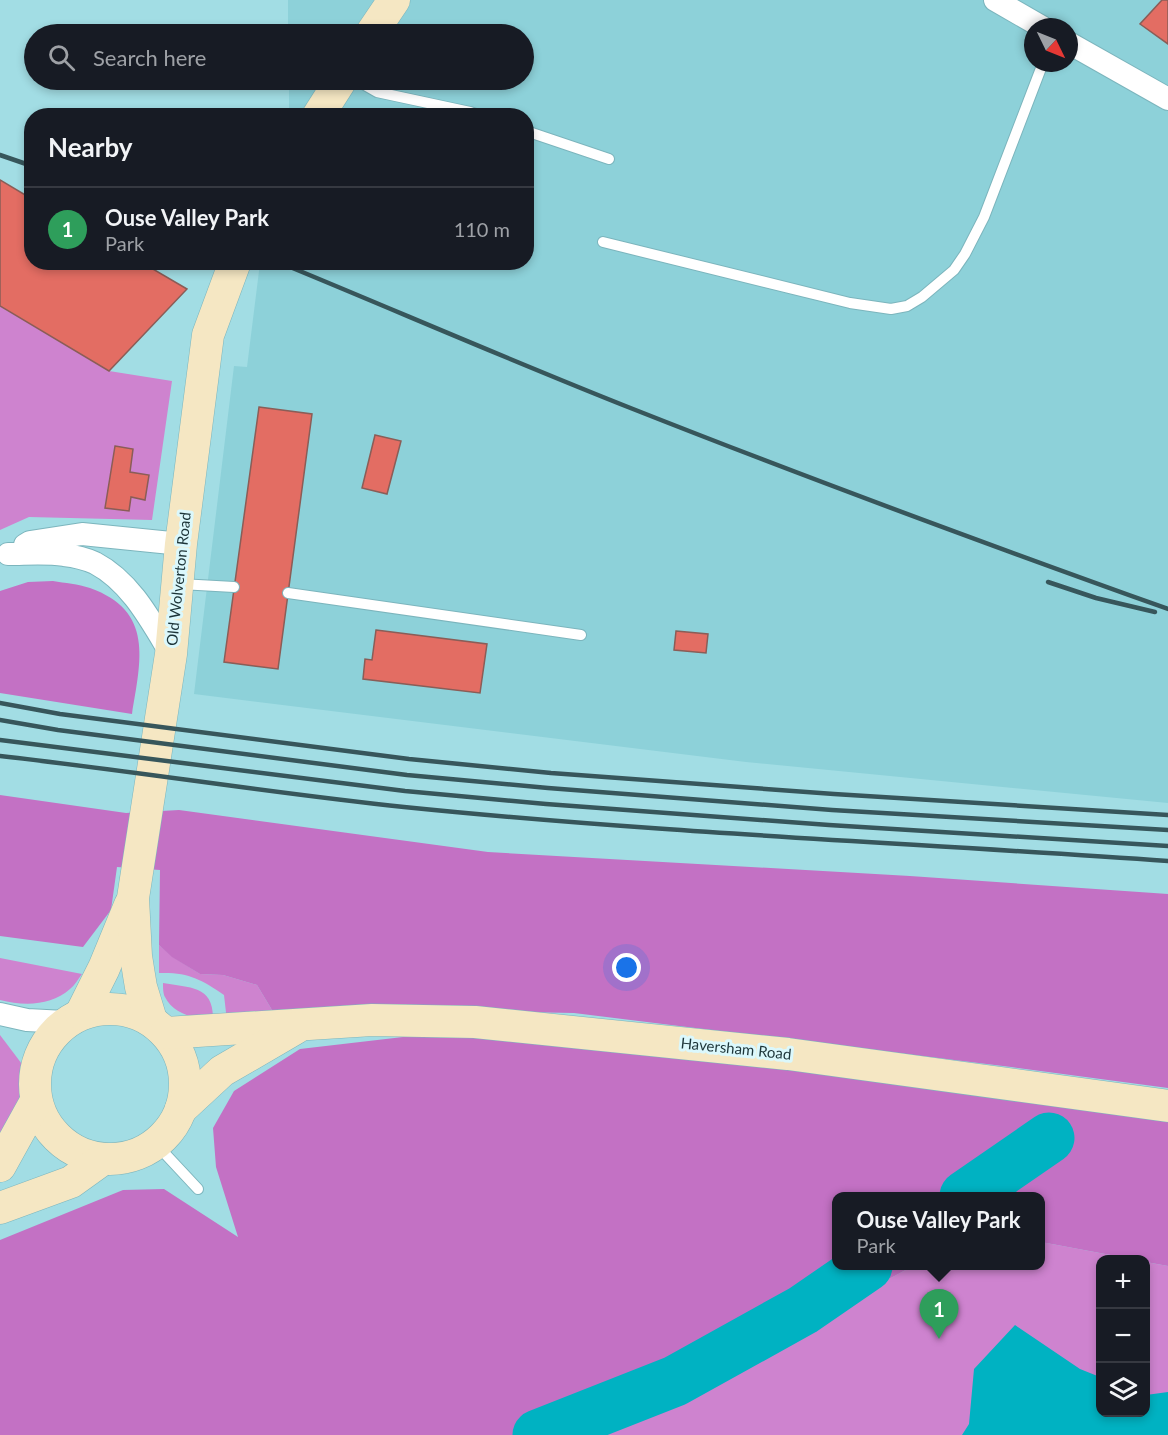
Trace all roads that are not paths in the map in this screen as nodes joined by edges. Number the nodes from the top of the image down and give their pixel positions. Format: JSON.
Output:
{"nodes":[{"id":1,"x":394,"y":0,"type":"edge"},
{"id":2,"x":994,"y":0,"type":"edge"},
{"id":3,"x":1026,"y":18,"type":"edge"},
{"id":4,"x":378,"y":24,"type":"edge"},
{"id":5,"x":1078,"y":48,"type":"edge"},
{"id":6,"x":1040,"y":72,"type":"edge"},
{"id":7,"x":335,"y":90,"type":"edge"},
{"id":8,"x":373,"y":90,"type":"edge"},
{"id":9,"x":1168,"y":99,"type":"edge"},
{"id":10,"x":323,"y":108,"type":"edge"},
{"id":11,"x":451,"y":108,"type":"edge"},
{"id":12,"x":534,"y":134,"type":"edge"},
{"id":13,"x":609,"y":159,"type":"dead end"},
{"id":14,"x":603,"y":242,"type":"dead end"},
{"id":15,"x":232,"y":270,"type":"edge"},
{"id":16,"x":181,"y":544,"type":"junction"},
{"id":17,"x":4,"y":556,"type":"edge"},
{"id":18,"x":177,"y":584,"type":"junction"},
{"id":19,"x":234,"y":587,"type":"dead end"},
{"id":20,"x":288,"y":593,"type":"dead end"},
{"id":21,"x":581,"y":634,"type":"dead end"},
{"id":22,"x":171,"y":654,"type":"junction"},
{"id":23,"x":133,"y":898,"type":"junction"},
{"id":24,"x":0,"y":1014,"type":"edge"},
{"id":25,"x":73,"y":1018,"type":"junction"},
{"id":26,"x":302,"y":1024,"type":"junction"},
{"id":27,"x":158,"y":1027,"type":"junction"},
{"id":28,"x":36,"y":1101,"type":"junction"},
{"id":29,"x":1168,"y":1106,"type":"edge"},
{"id":30,"x":181,"y":1109,"type":"junction"},
{"id":31,"x":156,"y":1144,"type":"junction"},
{"id":32,"x":103,"y":1159,"type":"junction"},
{"id":33,"x":0,"y":1166,"type":"edge"},
{"id":34,"x":198,"y":1189,"type":"dead end"},
{"id":35,"x":0,"y":1208,"type":"edge"}],
"edges":[{"from":1,"to":4,"type":"street"},
{"from":2,"to":3,"type":"street"},
{"from":5,"to":9,"type":"street"},
{"from":6,"to":14,"type":"lane"},
{"from":7,"to":10,"type":"street"},
{"from":8,"to":11,"type":"lane"},
{"from":12,"to":13,"type":"lane"},
{"from":15,"to":16,"type":"street","name":"Old Wolverton Road"},
{"from":16,"to":17,"type":"street"},
{"from":16,"to":18,"type":"street","name":"Old Wolverton Road"},
{"from":17,"to":22,"type":"street"},
{"from":18,"to":19,"type":"lane"},
{"from":18,"to":22,"type":"street","name":"Old Wolverton Road"},
{"from":20,"to":21,"type":"lane"},
{"from":22,"to":23,"type":"street","name":"Old Wolverton Road"},
{"from":23,"to":25,"type":"street","name":"Old Wolverton Road"},
{"from":23,"to":27,"type":"street","name":"Old Wolverton Road"},
{"from":24,"to":25,"type":"street"},
{"from":25,"to":27,"type":"street"},
{"from":25,"to":28,"type":"street"},
{"from":26,"to":27,"type":"street","name":"Haversham Road"},
{"from":26,"to":29,"type":"street","name":"Haversham Road"},
{"from":26,"to":30,"type":"street"},
{"from":27,"to":30,"type":"street"},
{"from":28,"to":32,"type":"street"},
{"from":28,"to":33,"type":"street"},
{"from":30,"to":31,"type":"street"},
{"from":31,"to":32,"type":"street"},
{"from":31,"to":34,"type":"lane"},
{"from":32,"to":35,"type":"street"}]}
